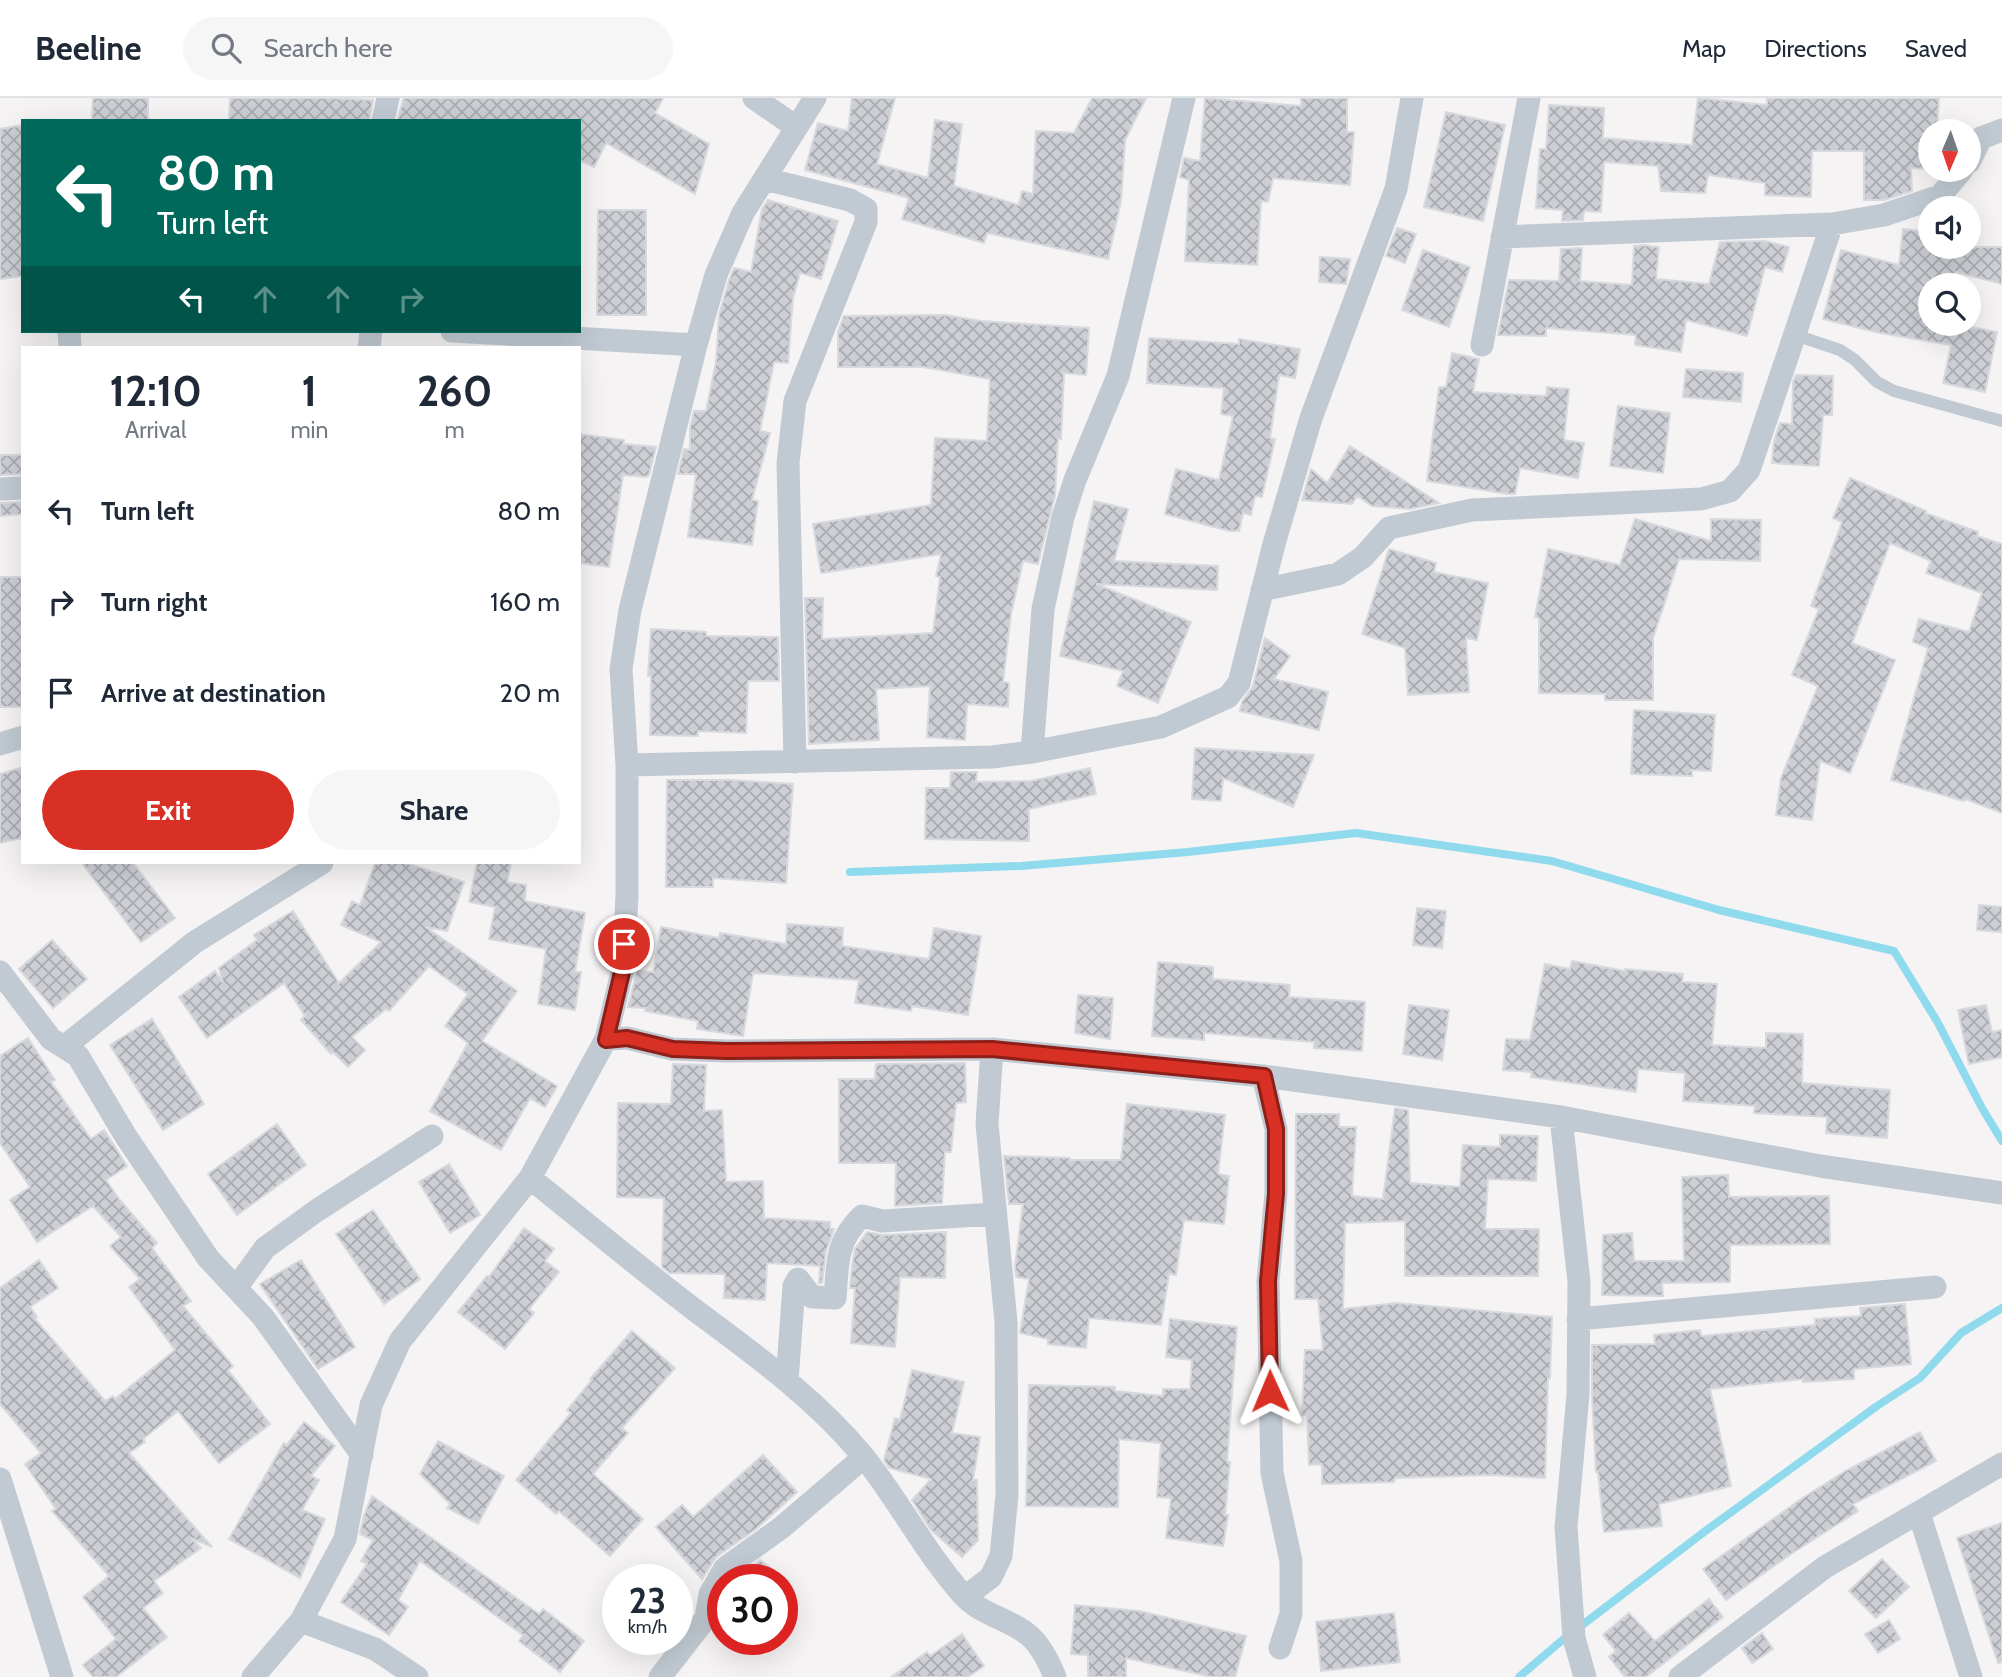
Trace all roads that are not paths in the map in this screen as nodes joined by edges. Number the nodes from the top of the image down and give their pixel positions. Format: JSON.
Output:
{"nodes":[{"id":1,"x":388,"y":98,"type":"edge"},
{"id":2,"x":754,"y":98,"type":"edge"},
{"id":3,"x":815,"y":98,"type":"edge"},
{"id":4,"x":1184,"y":98,"type":"edge"},
{"id":5,"x":1412,"y":98,"type":"edge"},
{"id":6,"x":1529,"y":98,"type":"edge"},
{"id":7,"x":383,"y":119,"type":"edge"},
{"id":8,"x":796,"y":127,"type":"junction"},
{"id":9,"x":2002,"y":130,"type":"edge"},
{"id":10,"x":1981,"y":138,"type":"edge"},
{"id":11,"x":765,"y":179,"type":"junction"},
{"id":12,"x":1952,"y":182,"type":"edge"},
{"id":13,"x":1832,"y":224,"type":"junction"},
{"id":14,"x":1502,"y":237,"type":"junction"},
{"id":15,"x":487,"y":333,"type":"edge"},
{"id":16,"x":1795,"y":335,"type":"junction"},
{"id":17,"x":696,"y":345,"type":"junction"},
{"id":18,"x":1482,"y":345,"type":"dead end"},
{"id":19,"x":2002,"y":421,"type":"edge"},
{"id":20,"x":21,"y":488,"type":"edge"},
{"id":21,"x":0,"y":489,"type":"edge"},
{"id":22,"x":1262,"y":590,"type":"junction"},
{"id":23,"x":21,"y":738,"type":"edge"},
{"id":24,"x":0,"y":744,"type":"edge"},
{"id":25,"x":1032,"y":752,"type":"junction"},
{"id":26,"x":795,"y":762,"type":"junction"},
{"id":27,"x":627,"y":765,"type":"junction"},
{"id":28,"x":320,"y":864,"type":"edge"},
{"id":29,"x":0,"y":972,"type":"edge"},
{"id":30,"x":606,"y":1040,"type":"junction"},
{"id":31,"x":64,"y":1047,"type":"junction"},
{"id":32,"x":992,"y":1049,"type":"junction"},
{"id":33,"x":1264,"y":1076,"type":"junction"},
{"id":34,"x":1561,"y":1116,"type":"junction"},
{"id":35,"x":432,"y":1136,"type":"dead end"},
{"id":36,"x":530,"y":1178,"type":"junction"},
{"id":37,"x":2002,"y":1193,"type":"edge"},
{"id":38,"x":995,"y":1214,"type":"junction"},
{"id":39,"x":1935,"y":1287,"type":"dead end"},
{"id":40,"x":236,"y":1288,"type":"junction"},
{"id":41,"x":1578,"y":1319,"type":"junction"},
{"id":42,"x":787,"y":1381,"type":"junction"},
{"id":43,"x":362,"y":1455,"type":"junction"},
{"id":44,"x":864,"y":1457,"type":"junction"},
{"id":45,"x":2002,"y":1464,"type":"edge"},
{"id":46,"x":0,"y":1479,"type":"edge"},
{"id":47,"x":1919,"y":1513,"type":"junction"},
{"id":48,"x":965,"y":1597,"type":"junction"},
{"id":49,"x":302,"y":1621,"type":"junction"},
{"id":50,"x":1280,"y":1648,"type":"dead end"},
{"id":51,"x":62,"y":1677,"type":"edge"},
{"id":52,"x":253,"y":1677,"type":"edge"},
{"id":53,"x":417,"y":1677,"type":"edge"},
{"id":54,"x":660,"y":1677,"type":"edge"},
{"id":55,"x":1055,"y":1677,"type":"edge"},
{"id":56,"x":1585,"y":1677,"type":"edge"},
{"id":57,"x":1680,"y":1677,"type":"edge"},
{"id":58,"x":1971,"y":1677,"type":"edge"}],
"edges":[{"from":1,"to":7,"type":"street"},
{"from":2,"to":8,"type":"street"},
{"from":3,"to":8,"type":"street"},
{"from":4,"to":25,"type":"street"},
{"from":5,"to":22,"type":"street"},
{"from":6,"to":14,"type":"street"},
{"from":8,"to":11,"type":"street"},
{"from":9,"to":10,"type":"street"},
{"from":11,"to":17,"type":"street"},
{"from":11,"to":26,"type":"street"},
{"from":12,"to":13,"type":"street"},
{"from":13,"to":14,"type":"street"},
{"from":13,"to":16,"type":"street"},
{"from":14,"to":18,"type":"street"},
{"from":15,"to":17,"type":"street"},
{"from":16,"to":19,"type":"lane"},
{"from":16,"to":22,"type":"street"},
{"from":17,"to":27,"type":"street"},
{"from":20,"to":21,"type":"street"},
{"from":22,"to":25,"type":"street"},
{"from":23,"to":24,"type":"street"},
{"from":25,"to":26,"type":"street"},
{"from":26,"to":27,"type":"street"},
{"from":27,"to":30,"type":"street"},
{"from":28,"to":31,"type":"street"},
{"from":29,"to":31,"type":"street"},
{"from":30,"to":32,"type":"street"},
{"from":30,"to":36,"type":"street"},
{"from":31,"to":40,"type":"street"},
{"from":32,"to":33,"type":"street"},
{"from":32,"to":38,"type":"street"},
{"from":33,"to":34,"type":"street"},
{"from":33,"to":50,"type":"street"},
{"from":34,"to":37,"type":"street"},
{"from":34,"to":41,"type":"street"},
{"from":35,"to":40,"type":"street"},
{"from":36,"to":42,"type":"street"},
{"from":36,"to":43,"type":"street"},
{"from":38,"to":42,"type":"street"},
{"from":38,"to":48,"type":"street"},
{"from":39,"to":41,"type":"street"},
{"from":40,"to":43,"type":"street"},
{"from":41,"to":56,"type":"street"},
{"from":42,"to":44,"type":"street"},
{"from":43,"to":49,"type":"street"},
{"from":44,"to":48,"type":"street"},
{"from":44,"to":54,"type":"street"},
{"from":45,"to":47,"type":"street"},
{"from":46,"to":51,"type":"street"},
{"from":47,"to":57,"type":"street"},
{"from":47,"to":58,"type":"street"},
{"from":48,"to":55,"type":"street"},
{"from":49,"to":52,"type":"street"},
{"from":49,"to":53,"type":"street"}]}
